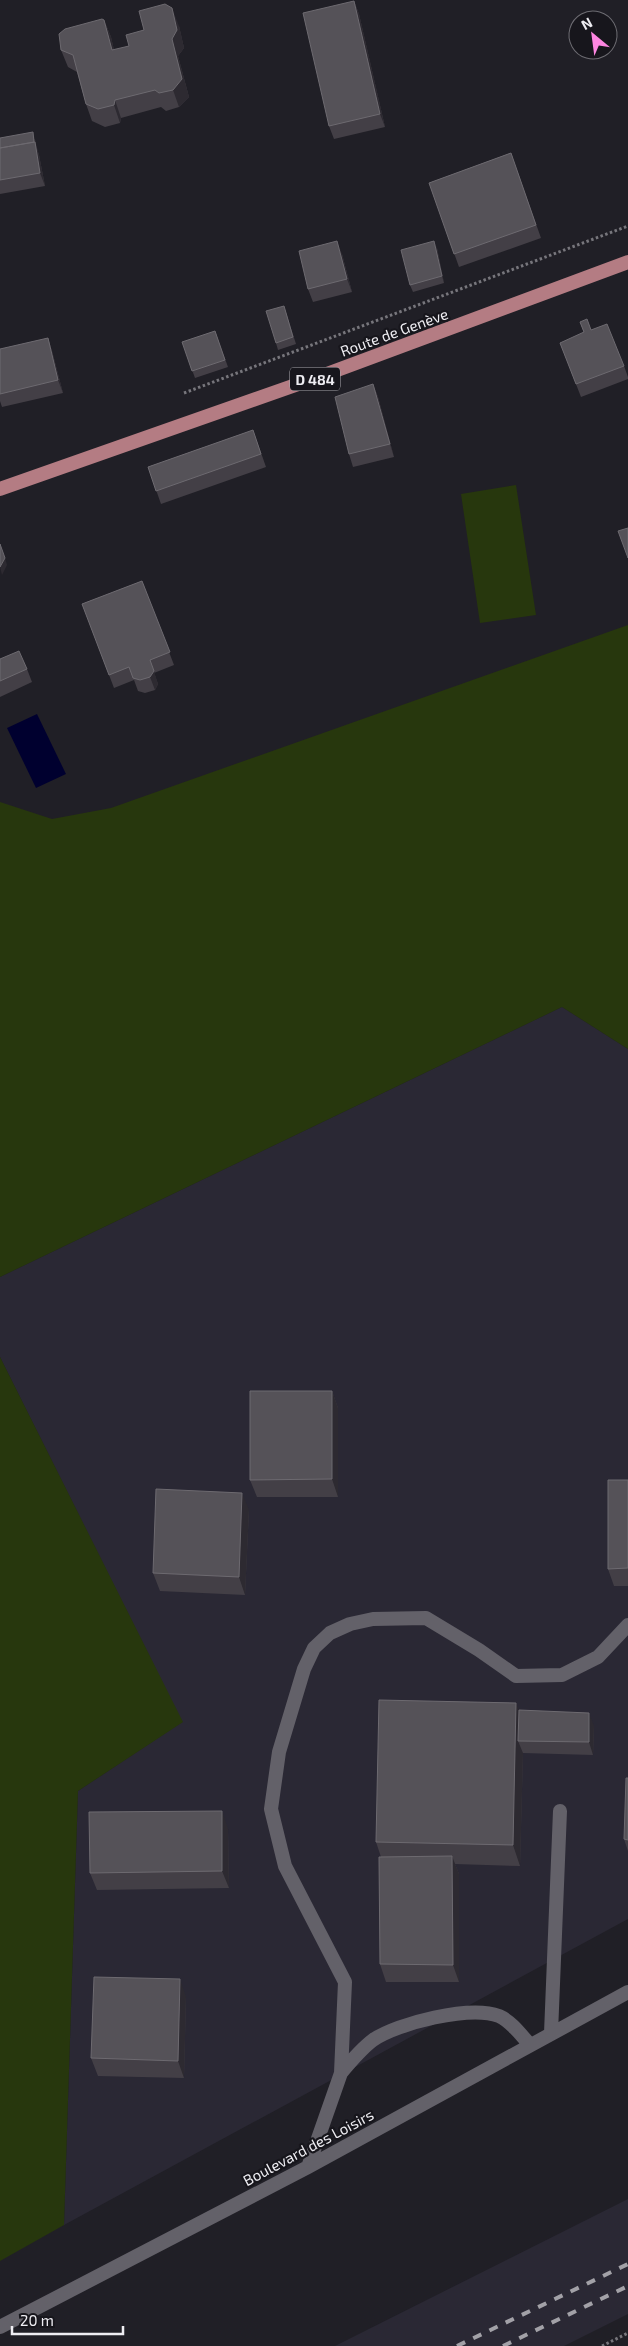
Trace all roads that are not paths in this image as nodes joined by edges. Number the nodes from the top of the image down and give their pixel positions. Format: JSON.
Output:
{"nodes":[{"id":1,"x":628,"y":262,"type":"edge"},
{"id":2,"x":0,"y":489,"type":"edge"},
{"id":3,"x":628,"y":1625,"type":"edge"},
{"id":4,"x":560,"y":1811,"type":"dead end"},
{"id":5,"x":628,"y":1992,"type":"edge"},
{"id":6,"x":551,"y":2033,"type":"junction"},
{"id":7,"x":530,"y":2045,"type":"junction"},
{"id":8,"x":341,"y":2073,"type":"junction"},
{"id":9,"x":308,"y":2167,"type":"junction"},
{"id":10,"x":0,"y":2327,"type":"edge"}],
"edges":[{"from":1,"to":2,"type":"main road","name":"Route de Genève","number":"D 484"},
{"from":3,"to":8,"type":"lane"},
{"from":4,"to":6,"type":"lane"},
{"from":5,"to":6,"type":"lane","name":"Boulevard des Loisirs"},
{"from":6,"to":7,"type":"lane","name":"Boulevard des Loisirs"},
{"from":7,"to":8,"type":"lane"},
{"from":7,"to":9,"type":"lane","name":"Boulevard des Loisirs"},
{"from":8,"to":9,"type":"lane"},
{"from":9,"to":10,"type":"lane","name":"Boulevard des Loisirs"}]}
